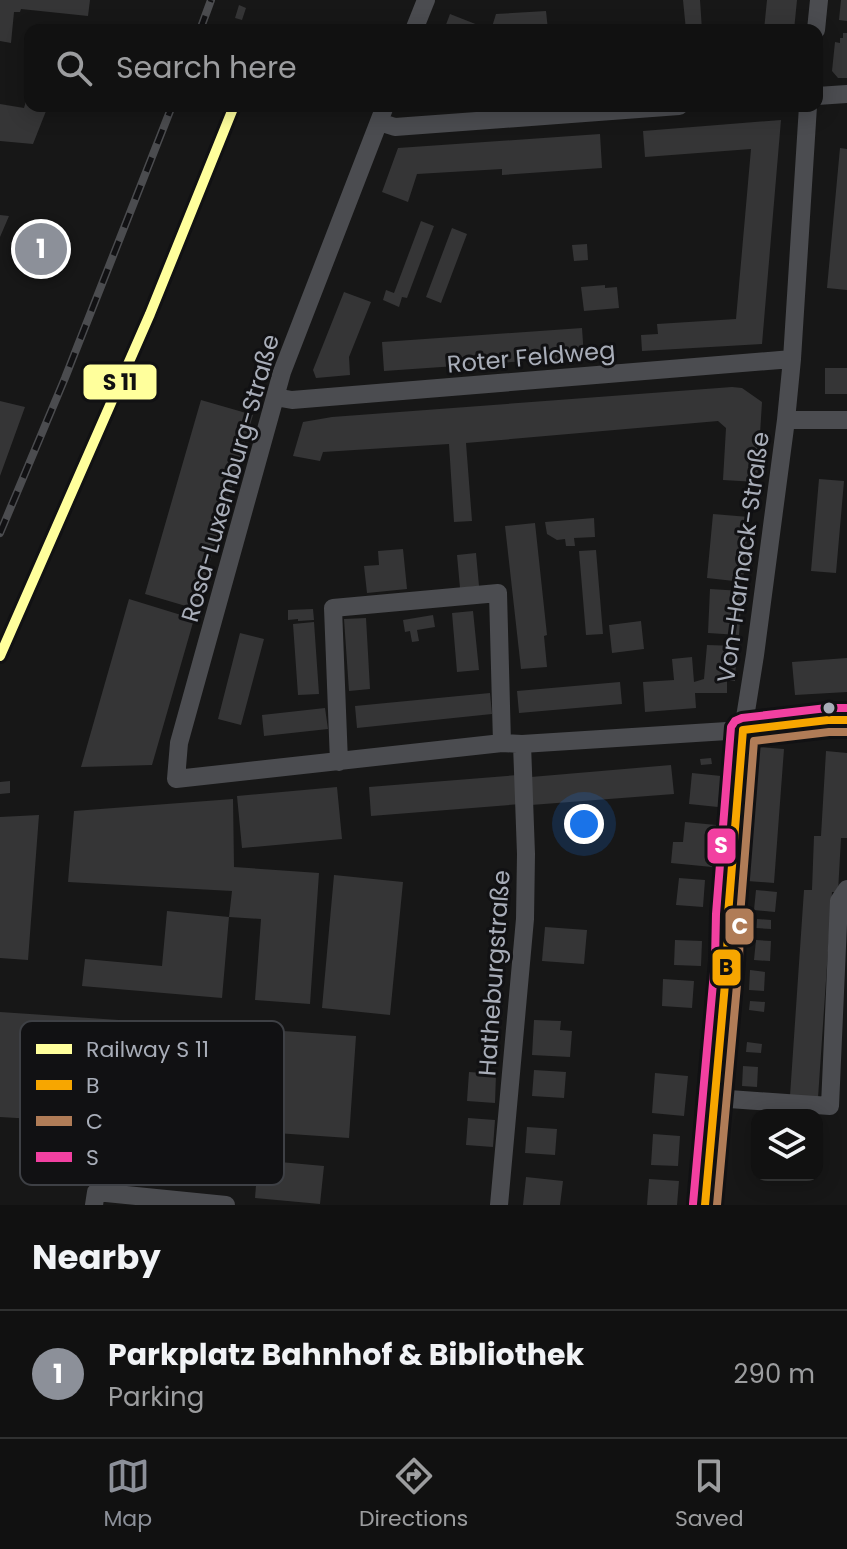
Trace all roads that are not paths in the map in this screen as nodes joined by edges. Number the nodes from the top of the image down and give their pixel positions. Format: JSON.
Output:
{"nodes":[{"id":1,"x":426,"y":0,"type":"edge"},
{"id":2,"x":819,"y":0,"type":"edge"},
{"id":3,"x":416,"y":24,"type":"edge"},
{"id":4,"x":817,"y":24,"type":"edge"},
{"id":5,"x":847,"y":94,"type":"edge"},
{"id":6,"x":823,"y":96,"type":"edge"},
{"id":7,"x":598,"y":112,"type":"edge"},
{"id":8,"x":808,"y":112,"type":"edge"},
{"id":9,"x":382,"y":114,"type":"edge"},
{"id":10,"x":792,"y":359,"type":"junction"},
{"id":11,"x":275,"y":397,"type":"junction"},
{"id":12,"x":786,"y":420,"type":"junction"},
{"id":13,"x":847,"y":420,"type":"edge"},
{"id":14,"x":847,"y":720,"type":"edge"},
{"id":15,"x":743,"y":730,"type":"junction"},
{"id":16,"x":502,"y":743,"type":"junction"},
{"id":17,"x":522,"y":744,"type":"junction"},
{"id":18,"x":339,"y":762,"type":"junction"},
{"id":19,"x":847,"y":889,"type":"edge"},
{"id":20,"x":715,"y":1098,"type":"junction"},
{"id":21,"x":95,"y":1198,"type":"edge"},
{"id":22,"x":226,"y":1205,"type":"edge"},
{"id":23,"x":499,"y":1205,"type":"edge"},
{"id":24,"x":705,"y":1205,"type":"edge"}],
"edges":[{"from":1,"to":3,"type":"street"},
{"from":2,"to":4,"type":"street"},
{"from":5,"to":6,"type":"street"},
{"from":7,"to":9,"type":"street"},
{"from":8,"to":10,"type":"street","name":"Von-Harnack-Straße"},
{"from":9,"to":11,"type":"street","name":"Rosa-Luxemburg-Straße"},
{"from":10,"to":11,"type":"street","name":"Roter Feldweg"},
{"from":10,"to":12,"type":"street","name":"Von-Harnack-Straße"},
{"from":11,"to":18,"type":"street","name":"Rosa-Luxemburg-Straße"},
{"from":12,"to":13,"type":"street"},
{"from":12,"to":15,"type":"street","name":"Von-Harnack-Straße"},
{"from":14,"to":15,"type":"street"},
{"from":15,"to":17,"type":"street"},
{"from":15,"to":20,"type":"street","name":"Von-Harnack-Straße"},
{"from":16,"to":17,"type":"street"},
{"from":16,"to":18,"type":"street"},
{"from":16,"to":18,"type":"street"},
{"from":17,"to":23,"type":"street","name":"Hatheburgstraße"},
{"from":19,"to":20,"type":"street"},
{"from":20,"to":24,"type":"street","name":"Von-Harnack-Straße"},
{"from":21,"to":22,"type":"street"}]}
